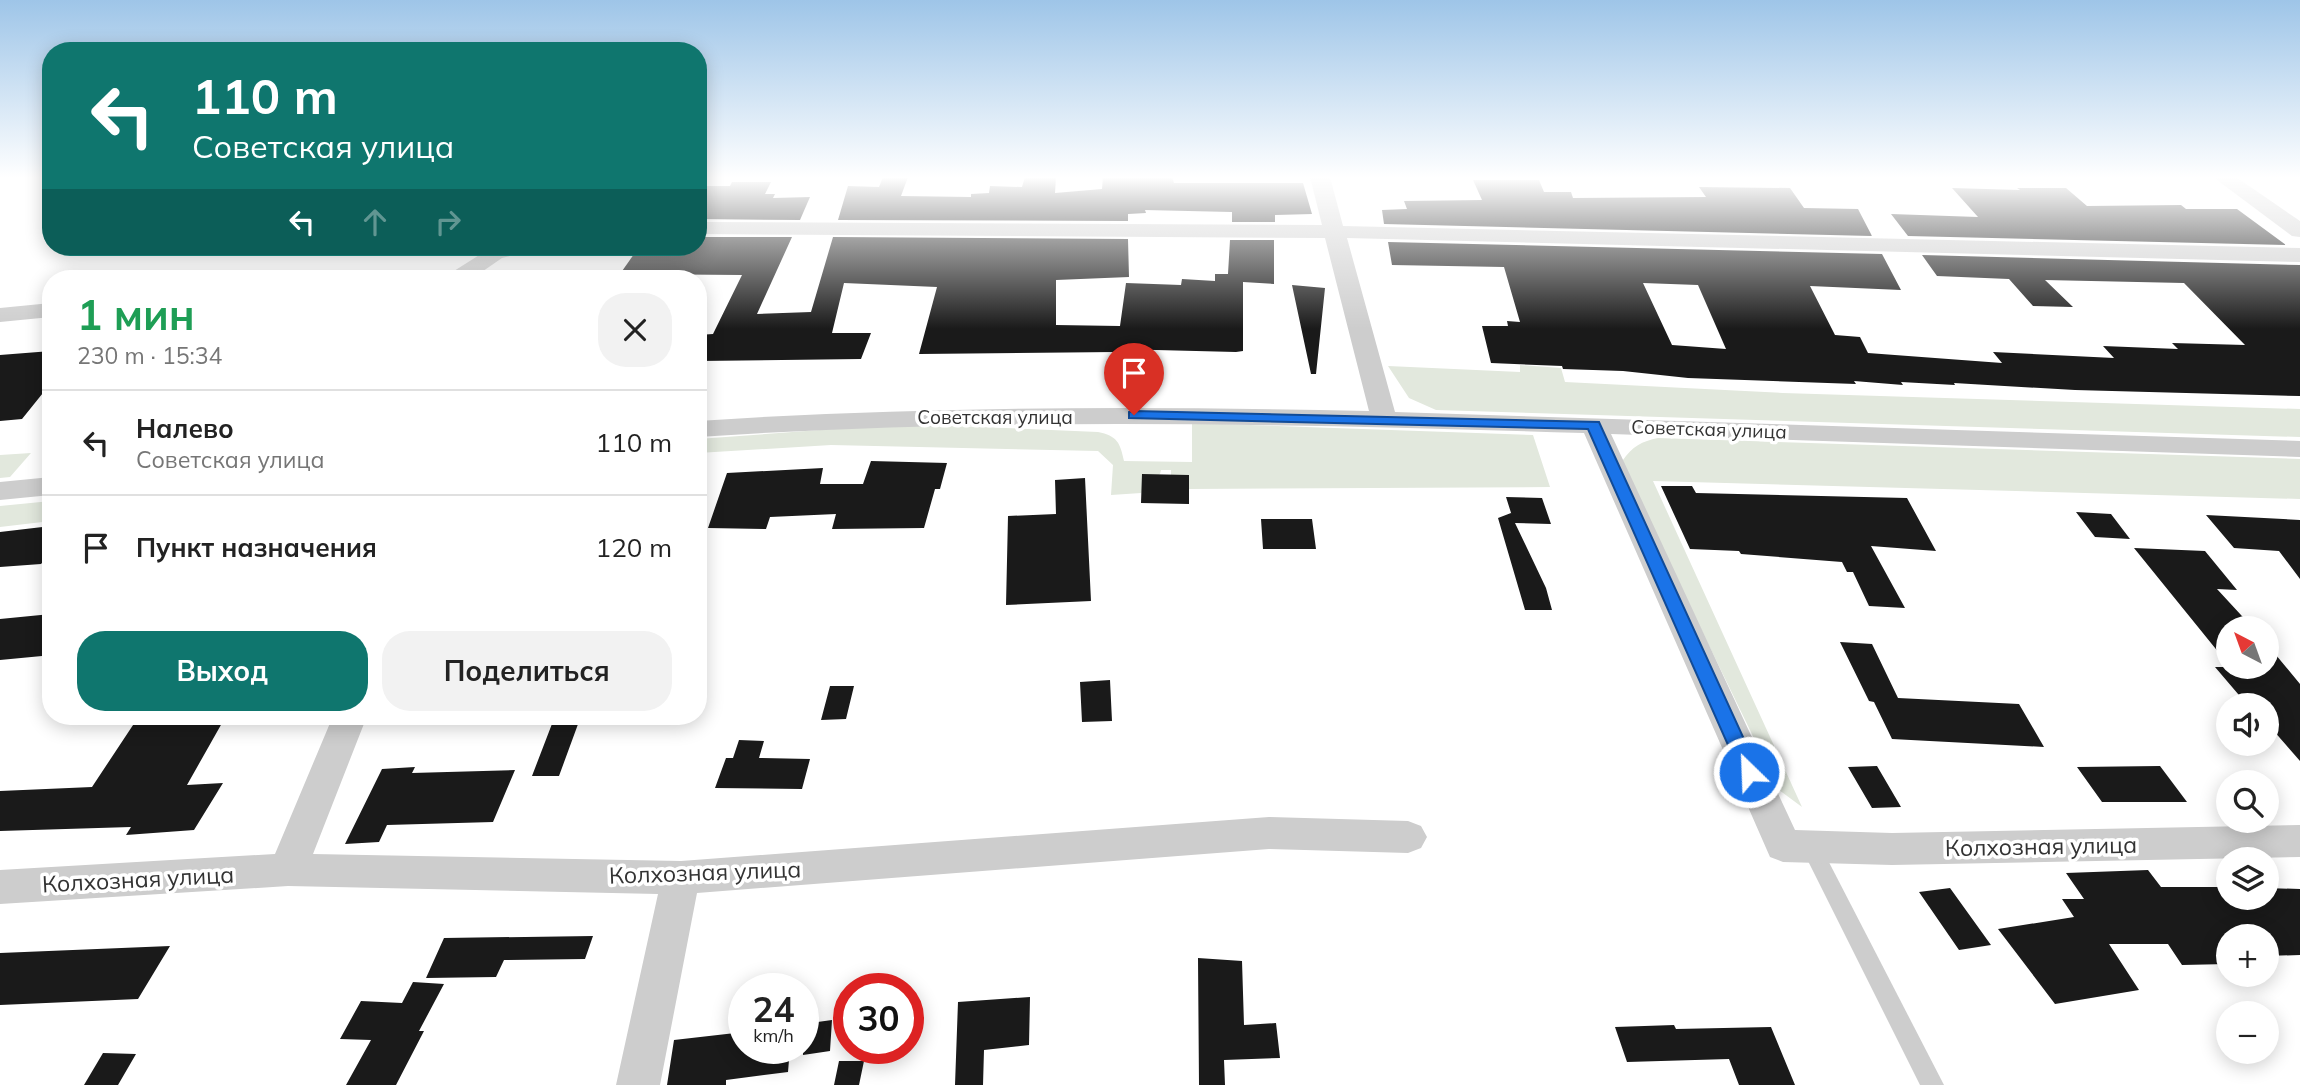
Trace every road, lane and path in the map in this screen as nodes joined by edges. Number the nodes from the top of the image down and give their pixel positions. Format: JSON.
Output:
{"nodes":[{"id":1,"x":707,"y":228,"type":"edge"},
{"id":2,"x":1334,"y":228,"type":"edge"},
{"id":3,"x":1335,"y":233,"type":"junction"},
{"id":4,"x":2300,"y":255,"type":"edge"},
{"id":5,"x":482,"y":256,"type":"edge"},
{"id":6,"x":468,"y":270,"type":"edge"},
{"id":7,"x":42,"y":311,"type":"edge"},
{"id":8,"x":0,"y":315,"type":"edge"},
{"id":9,"x":1384,"y":420,"type":"junction"},
{"id":10,"x":1594,"y":425,"type":"junction"},
{"id":11,"x":707,"y":428,"type":"edge"},
{"id":12,"x":2300,"y":449,"type":"edge"},
{"id":13,"x":42,"y":487,"type":"edge"},
{"id":14,"x":0,"y":491,"type":"edge"},
{"id":15,"x":346,"y":725,"type":"edge"},
{"id":16,"x":1408,"y":836,"type":"dead end"},
{"id":17,"x":2300,"y":841,"type":"edge"},
{"id":18,"x":1797,"y":847,"type":"junction"},
{"id":19,"x":288,"y":870,"type":"junction"},
{"id":20,"x":681,"y":877,"type":"junction"},
{"id":21,"x":0,"y":887,"type":"edge"},
{"id":22,"x":638,"y":1085,"type":"edge"},
{"id":23,"x":1932,"y":1085,"type":"edge"}],
"edges":[{"from":1,"to":3,"type":"street"},
{"from":2,"to":3,"type":"street"},
{"from":3,"to":4,"type":"street"},
{"from":3,"to":9,"type":"street"},
{"from":5,"to":6,"type":"street"},
{"from":7,"to":8,"type":"street"},
{"from":9,"to":10,"type":"street","name":"Советская улица"},
{"from":9,"to":11,"type":"street","name":"Советская улица"},
{"from":10,"to":12,"type":"street","name":"Советская улица"},
{"from":10,"to":18,"type":"street"},
{"from":13,"to":14,"type":"street"},
{"from":15,"to":19,"type":"street"},
{"from":16,"to":20,"type":"street","name":"Колхозная улица"},
{"from":17,"to":18,"type":"street","name":"Колхозная улица"},
{"from":18,"to":23,"type":"lane"},
{"from":19,"to":20,"type":"street","name":"Колхозная улица"},
{"from":19,"to":21,"type":"street","name":"Колхозная улица"},
{"from":20,"to":22,"type":"street"}]}
